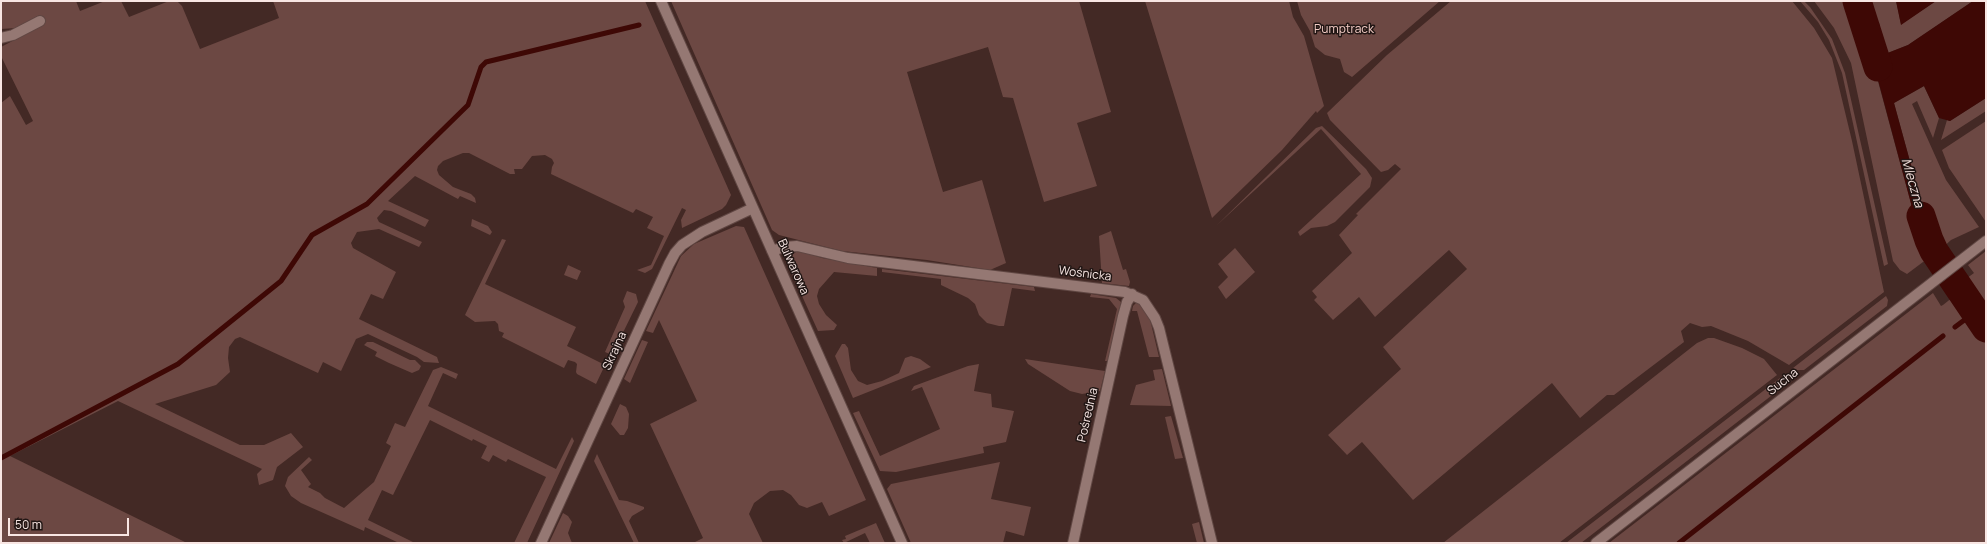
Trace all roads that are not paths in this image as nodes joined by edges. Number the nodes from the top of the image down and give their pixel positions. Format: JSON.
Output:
{"nodes":[{"id":1,"x":661,"y":1,"type":"edge"},
{"id":2,"x":40,"y":21,"type":"dead end"},
{"id":3,"x":1,"y":38,"type":"edge"},
{"id":4,"x":753,"y":208,"type":"junction"},
{"id":5,"x":1986,"y":240,"type":"edge"},
{"id":6,"x":772,"y":251,"type":"junction"},
{"id":7,"x":1132,"y":294,"type":"junction"},
{"id":8,"x":541,"y":543,"type":"edge"},
{"id":9,"x":902,"y":543,"type":"edge"},
{"id":10,"x":1072,"y":543,"type":"edge"},
{"id":11,"x":1212,"y":543,"type":"edge"},
{"id":12,"x":1596,"y":543,"type":"edge"}],
"edges":[{"from":1,"to":4,"type":"street","name":"Bulwarowa"},
{"from":2,"to":3,"type":"street"},
{"from":4,"to":6,"type":"street","name":"Bulwarowa"},
{"from":4,"to":8,"type":"street","name":"Skrajna"},
{"from":5,"to":12,"type":"street","name":"Sucha"},
{"from":6,"to":7,"type":"street","name":"Wośnicka"},
{"from":6,"to":9,"type":"street","name":"Bulwarowa"},
{"from":7,"to":10,"type":"street","name":"Pośrednia"},
{"from":7,"to":11,"type":"street"}]}
